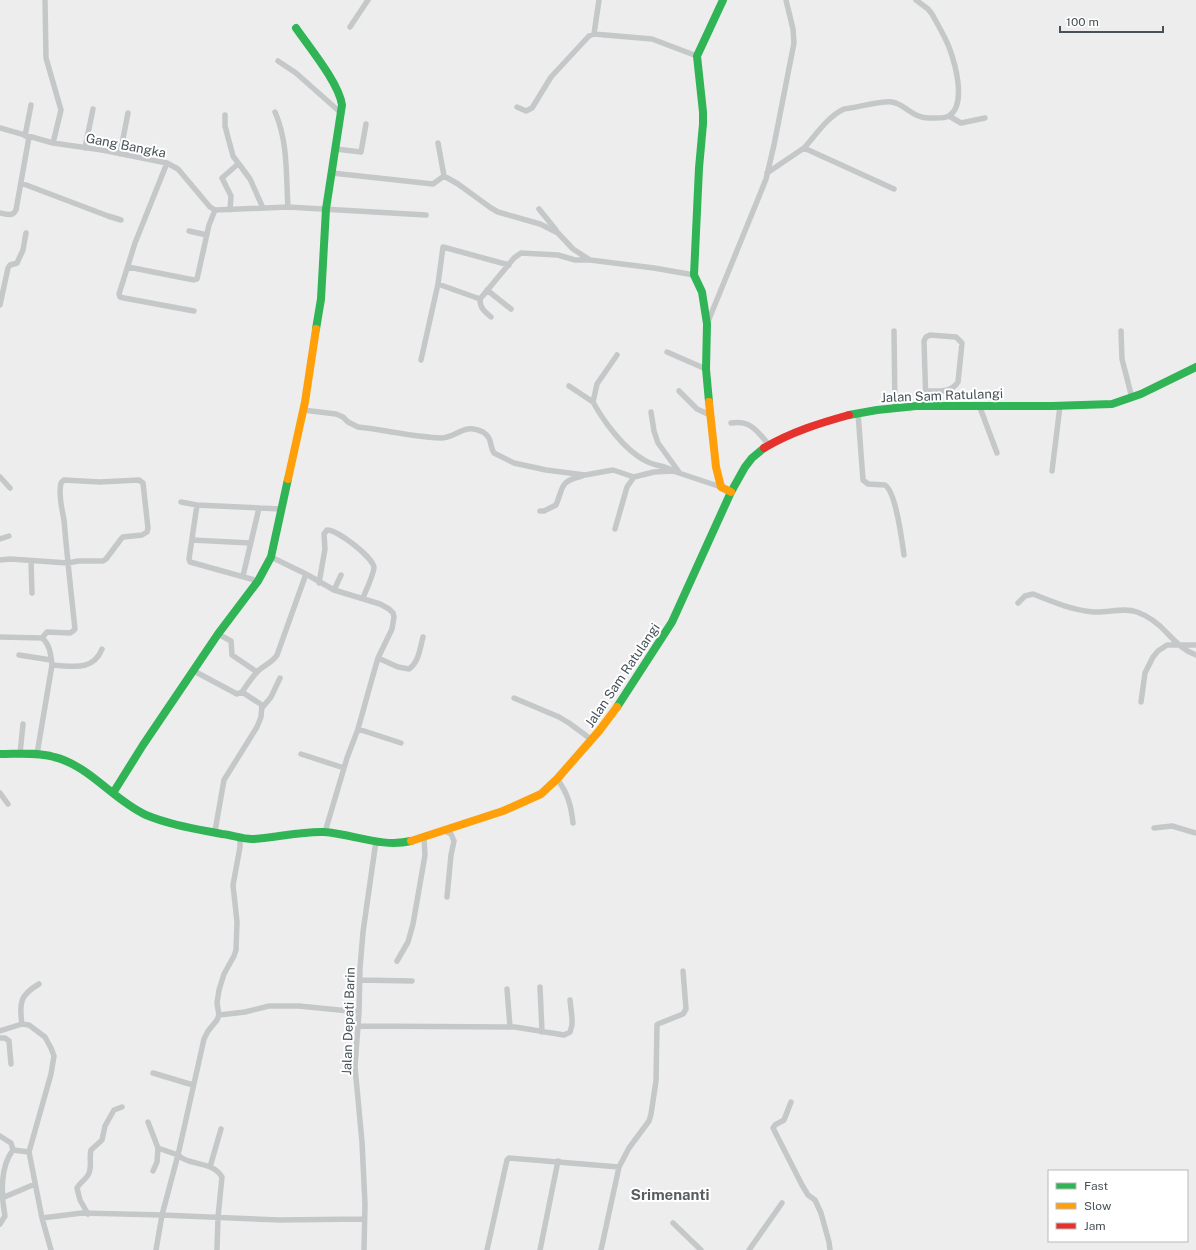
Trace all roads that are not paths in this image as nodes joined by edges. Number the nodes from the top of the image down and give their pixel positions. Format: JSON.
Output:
{"nodes":[{"id":1,"x":45,"y":0,"type":"edge"},
{"id":2,"x":368,"y":0,"type":"edge"},
{"id":3,"x":599,"y":0,"type":"edge"},
{"id":4,"x":723,"y":0,"type":"edge"},
{"id":5,"x":786,"y":0,"type":"edge"},
{"id":6,"x":916,"y":0,"type":"edge"},
{"id":7,"x":350,"y":27,"type":"dead end"},
{"id":8,"x":296,"y":28,"type":"dead end"},
{"id":9,"x":594,"y":34,"type":"junction"},
{"id":10,"x":697,"y":56,"type":"junction"},
{"id":11,"x":278,"y":61,"type":"dead end"},
{"id":12,"x":31,"y":105,"type":"dead end"},
{"id":13,"x":517,"y":108,"type":"dead end"},
{"id":14,"x":93,"y":109,"type":"dead end"},
{"id":15,"x":275,"y":112,"type":"dead end"},
{"id":16,"x":340,"y":112,"type":"junction"},
{"id":17,"x":128,"y":113,"type":"dead end"},
{"id":18,"x":225,"y":115,"type":"dead end"},
{"id":19,"x":949,"y":116,"type":"junction"},
{"id":20,"x":985,"y":118,"type":"dead end"},
{"id":21,"x":366,"y":124,"type":"dead end"},
{"id":22,"x":0,"y":128,"type":"edge"},
{"id":23,"x":27,"y":136,"type":"junction"},
{"id":24,"x":53,"y":143,"type":"junction"},
{"id":25,"x":438,"y":143,"type":"dead end"},
{"id":26,"x":85,"y":148,"type":"junction"},
{"id":27,"x":804,"y":148,"type":"junction"},
{"id":28,"x":336,"y":149,"type":"junction"},
{"id":29,"x":120,"y":154,"type":"junction"},
{"id":30,"x":166,"y":163,"type":"junction"},
{"id":31,"x":238,"y":164,"type":"junction"},
{"id":32,"x":332,"y":173,"type":"junction"},
{"id":33,"x":767,"y":173,"type":"junction"},
{"id":34,"x":444,"y":176,"type":"junction"},
{"id":35,"x":21,"y":183,"type":"junction"},
{"id":36,"x":894,"y":189,"type":"dead end"},
{"id":37,"x":288,"y":207,"type":"junction"},
{"id":38,"x":263,"y":208,"type":"junction"},
{"id":39,"x":326,"y":209,"type":"junction"},
{"id":40,"x":539,"y":209,"type":"dead end"},
{"id":41,"x":214,"y":210,"type":"junction"},
{"id":42,"x":230,"y":210,"type":"junction"},
{"id":43,"x":0,"y":213,"type":"edge"},
{"id":44,"x":426,"y":214,"type":"dead end"},
{"id":45,"x":121,"y":220,"type":"dead end"},
{"id":46,"x":189,"y":231,"type":"dead end"},
{"id":47,"x":26,"y":233,"type":"dead end"},
{"id":48,"x":558,"y":234,"type":"junction"},
{"id":49,"x":207,"y":235,"type":"junction"},
{"id":50,"x":590,"y":260,"type":"junction"},
{"id":51,"x":509,"y":265,"type":"junction"},
{"id":52,"x":128,"y":266,"type":"junction"},
{"id":53,"x":694,"y":275,"type":"junction"},
{"id":54,"x":438,"y":284,"type":"junction"},
{"id":55,"x":487,"y":290,"type":"junction"},
{"id":56,"x":480,"y":299,"type":"junction"},
{"id":57,"x":0,"y":305,"type":"edge"},
{"id":58,"x":511,"y":309,"type":"dead end"},
{"id":59,"x":194,"y":311,"type":"dead end"},
{"id":60,"x":491,"y":318,"type":"dead end"},
{"id":61,"x":707,"y":324,"type":"junction"},
{"id":62,"x":894,"y":331,"type":"dead end"},
{"id":63,"x":1120,"y":331,"type":"dead end"},
{"id":64,"x":667,"y":352,"type":"dead end"},
{"id":65,"x":617,"y":355,"type":"dead end"},
{"id":66,"x":421,"y":360,"type":"dead end"},
{"id":67,"x":1196,"y":367,"type":"edge"},
{"id":68,"x":706,"y":370,"type":"junction"},
{"id":69,"x":569,"y":386,"type":"dead end"},
{"id":70,"x":679,"y":391,"type":"dead end"},
{"id":71,"x":926,"y":391,"type":"junction"},
{"id":72,"x":1132,"y":398,"type":"junction"},
{"id":73,"x":593,"y":402,"type":"junction"},
{"id":74,"x":978,"y":404,"type":"junction"},
{"id":75,"x":926,"y":406,"type":"junction"},
{"id":76,"x":1060,"y":406,"type":"junction"},
{"id":77,"x":895,"y":408,"type":"junction"},
{"id":78,"x":303,"y":410,"type":"junction"},
{"id":79,"x":651,"y":412,"type":"dead end"},
{"id":80,"x":858,"y":413,"type":"junction"},
{"id":81,"x":710,"y":415,"type":"junction"},
{"id":82,"x":731,"y":423,"type":"dead end"},
{"id":83,"x":769,"y":445,"type":"junction"},
{"id":84,"x":997,"y":454,"type":"dead end"},
{"id":85,"x":673,"y":471,"type":"junction"},
{"id":86,"x":1052,"y":471,"type":"dead end"},
{"id":87,"x":681,"y":474,"type":"junction"},
{"id":88,"x":585,"y":475,"type":"junction"},
{"id":89,"x":0,"y":477,"type":"edge"},
{"id":90,"x":634,"y":477,"type":"junction"},
{"id":91,"x":721,"y":487,"type":"junction"},
{"id":92,"x":10,"y":488,"type":"dead end"},
{"id":93,"x":731,"y":492,"type":"junction"},
{"id":94,"x":181,"y":502,"type":"dead end"},
{"id":95,"x":197,"y":504,"type":"junction"},
{"id":96,"x":259,"y":508,"type":"junction"},
{"id":97,"x":282,"y":509,"type":"junction"},
{"id":98,"x":540,"y":511,"type":"dead end"},
{"id":99,"x":615,"y":530,"type":"dead end"},
{"id":100,"x":9,"y":536,"type":"dead end"},
{"id":101,"x":0,"y":539,"type":"edge"},
{"id":102,"x":192,"y":540,"type":"junction"},
{"id":103,"x":250,"y":543,"type":"junction"},
{"id":104,"x":904,"y":556,"type":"dead end"},
{"id":105,"x":270,"y":557,"type":"junction"},
{"id":106,"x":0,"y":560,"type":"edge"},
{"id":107,"x":31,"y":561,"type":"junction"},
{"id":108,"x":68,"y":563,"type":"junction"},
{"id":109,"x":306,"y":574,"type":"junction"},
{"id":110,"x":341,"y":575,"type":"dead end"},
{"id":111,"x":243,"y":576,"type":"junction"},
{"id":112,"x":258,"y":581,"type":"junction"},
{"id":113,"x":319,"y":583,"type":"junction"},
{"id":114,"x":334,"y":590,"type":"junction"},
{"id":115,"x":32,"y":593,"type":"dead end"},
{"id":116,"x":363,"y":598,"type":"junction"},
{"id":117,"x":1018,"y":603,"type":"dead end"},
{"id":118,"x":218,"y":634,"type":"junction"},
{"id":119,"x":0,"y":637,"type":"edge"},
{"id":120,"x":423,"y":637,"type":"dead end"},
{"id":121,"x":42,"y":638,"type":"junction"},
{"id":122,"x":1178,"y":644,"type":"junction"},
{"id":123,"x":1196,"y":645,"type":"edge"},
{"id":124,"x":102,"y":649,"type":"dead end"},
{"id":125,"x":19,"y":655,"type":"dead end"},
{"id":126,"x":1196,"y":655,"type":"edge"},
{"id":127,"x":378,"y":658,"type":"junction"},
{"id":128,"x":52,"y":662,"type":"junction"},
{"id":129,"x":194,"y":670,"type":"junction"},
{"id":130,"x":256,"y":672,"type":"junction"},
{"id":131,"x":280,"y":678,"type":"dead end"},
{"id":132,"x":242,"y":692,"type":"junction"},
{"id":133,"x":514,"y":698,"type":"dead end"},
{"id":134,"x":1141,"y":702,"type":"dead end"},
{"id":135,"x":262,"y":708,"type":"junction"},
{"id":136,"x":24,"y":724,"type":"dead end"},
{"id":137,"x":358,"y":729,"type":"junction"},
{"id":138,"x":592,"y":740,"type":"junction"},
{"id":139,"x":401,"y":743,"type":"dead end"},
{"id":140,"x":0,"y":754,"type":"edge"},
{"id":141,"x":20,"y":754,"type":"junction"},
{"id":142,"x":37,"y":754,"type":"junction"},
{"id":143,"x":301,"y":754,"type":"dead end"},
{"id":144,"x":344,"y":768,"type":"junction"},
{"id":145,"x":557,"y":779,"type":"junction"},
{"id":146,"x":0,"y":793,"type":"edge"},
{"id":147,"x":113,"y":793,"type":"junction"},
{"id":148,"x":8,"y":804,"type":"dead end"},
{"id":149,"x":573,"y":823,"type":"dead end"},
{"id":150,"x":1154,"y":828,"type":"dead end"},
{"id":151,"x":215,"y":831,"type":"junction"},
{"id":152,"x":445,"y":831,"type":"junction"},
{"id":153,"x":325,"y":832,"type":"junction"},
{"id":154,"x":1196,"y":833,"type":"edge"},
{"id":155,"x":240,"y":837,"type":"junction"},
{"id":156,"x":424,"y":838,"type":"junction"},
{"id":157,"x":376,"y":841,"type":"junction"},
{"id":158,"x":447,"y":897,"type":"dead end"},
{"id":159,"x":397,"y":961,"type":"dead end"},
{"id":160,"x":683,"y":971,"type":"dead end"},
{"id":161,"x":360,"y":980,"type":"junction"},
{"id":162,"x":412,"y":981,"type":"dead end"},
{"id":163,"x":39,"y":984,"type":"dead end"},
{"id":164,"x":540,"y":987,"type":"dead end"},
{"id":165,"x":507,"y":989,"type":"dead end"},
{"id":166,"x":570,"y":1000,"type":"dead end"},
{"id":167,"x":359,"y":1012,"type":"junction"},
{"id":168,"x":219,"y":1015,"type":"junction"},
{"id":169,"x":22,"y":1024,"type":"junction"},
{"id":170,"x":358,"y":1026,"type":"junction"},
{"id":171,"x":510,"y":1027,"type":"junction"},
{"id":172,"x":0,"y":1031,"type":"edge"},
{"id":173,"x":542,"y":1032,"type":"junction"},
{"id":174,"x":0,"y":1038,"type":"edge"},
{"id":175,"x":12,"y":1064,"type":"dead end"},
{"id":176,"x":152,"y":1073,"type":"dead end"},
{"id":177,"x":194,"y":1085,"type":"junction"},
{"id":178,"x":791,"y":1102,"type":"dead end"},
{"id":179,"x":122,"y":1107,"type":"dead end"},
{"id":180,"x":148,"y":1122,"type":"dead end"},
{"id":181,"x":221,"y":1130,"type":"dead end"},
{"id":182,"x":0,"y":1136,"type":"edge"},
{"id":183,"x":158,"y":1148,"type":"junction"},
{"id":184,"x":14,"y":1150,"type":"junction"},
{"id":185,"x":29,"y":1152,"type":"junction"},
{"id":186,"x":178,"y":1155,"type":"junction"},
{"id":187,"x":558,"y":1161,"type":"junction"},
{"id":188,"x":210,"y":1167,"type":"junction"},
{"id":189,"x":620,"y":1167,"type":"junction"},
{"id":190,"x":154,"y":1171,"type":"dead end"},
{"id":191,"x":35,"y":1184,"type":"junction"},
{"id":192,"x":2,"y":1198,"type":"junction"},
{"id":193,"x":782,"y":1203,"type":"dead end"},
{"id":194,"x":88,"y":1214,"type":"junction"},
{"id":195,"x":162,"y":1215,"type":"junction"},
{"id":196,"x":218,"y":1217,"type":"junction"},
{"id":197,"x":42,"y":1218,"type":"junction"},
{"id":198,"x":364,"y":1219,"type":"junction"},
{"id":199,"x":673,"y":1223,"type":"dead end"},
{"id":200,"x":0,"y":1224,"type":"edge"},
{"id":201,"x":51,"y":1250,"type":"edge"},
{"id":202,"x":156,"y":1250,"type":"edge"},
{"id":203,"x":217,"y":1250,"type":"edge"},
{"id":204,"x":364,"y":1250,"type":"edge"},
{"id":205,"x":487,"y":1250,"type":"edge"},
{"id":206,"x":540,"y":1250,"type":"edge"},
{"id":207,"x":602,"y":1250,"type":"edge"},
{"id":208,"x":701,"y":1250,"type":"edge"},
{"id":209,"x":749,"y":1250,"type":"edge"},
{"id":210,"x":830,"y":1250,"type":"edge"}],
"edges":[{"from":1,"to":24,"type":"street"},
{"from":2,"to":7,"type":"street"},
{"from":3,"to":9,"type":"street"},
{"from":4,"to":10,"type":"street"},
{"from":5,"to":33,"type":"street"},
{"from":6,"to":19,"type":"street"},
{"from":8,"to":16,"type":"street"},
{"from":9,"to":10,"type":"street"},
{"from":9,"to":13,"type":"street"},
{"from":10,"to":53,"type":"street"},
{"from":11,"to":16,"type":"street"},
{"from":12,"to":23,"type":"street"},
{"from":14,"to":26,"type":"street"},
{"from":15,"to":37,"type":"street"},
{"from":16,"to":28,"type":"street"},
{"from":17,"to":29,"type":"street"},
{"from":18,"to":31,"type":"street"},
{"from":19,"to":20,"type":"street"},
{"from":19,"to":27,"type":"street"},
{"from":21,"to":28,"type":"street"},
{"from":22,"to":23,"type":"street","name":"Gang Bangka"},
{"from":23,"to":24,"type":"street","name":"Gang Bangka"},
{"from":23,"to":35,"type":"street"},
{"from":24,"to":26,"type":"street","name":"Gang Bangka"},
{"from":25,"to":34,"type":"street"},
{"from":26,"to":29,"type":"street","name":"Gang Bangka"},
{"from":27,"to":33,"type":"street"},
{"from":27,"to":36,"type":"street"},
{"from":28,"to":32,"type":"street"},
{"from":29,"to":30,"type":"street","name":"Gang Bangka"},
{"from":30,"to":41,"type":"street","name":"Gang Bangka"},
{"from":30,"to":52,"type":"street"},
{"from":31,"to":38,"type":"street"},
{"from":31,"to":42,"type":"street"},
{"from":32,"to":34,"type":"street"},
{"from":32,"to":39,"type":"street"},
{"from":33,"to":61,"type":"street"},
{"from":34,"to":48,"type":"street"},
{"from":35,"to":43,"type":"street"},
{"from":35,"to":45,"type":"street"},
{"from":37,"to":38,"type":"street"},
{"from":37,"to":39,"type":"street"},
{"from":38,"to":42,"type":"street"},
{"from":39,"to":44,"type":"street"},
{"from":39,"to":78,"type":"street"},
{"from":40,"to":48,"type":"street"},
{"from":41,"to":42,"type":"street"},
{"from":41,"to":49,"type":"street"},
{"from":46,"to":49,"type":"street"},
{"from":47,"to":57,"type":"street"},
{"from":48,"to":50,"type":"street"},
{"from":49,"to":52,"type":"street"},
{"from":50,"to":51,"type":"street"},
{"from":50,"to":53,"type":"street"},
{"from":51,"to":54,"type":"street"},
{"from":51,"to":55,"type":"street"},
{"from":52,"to":59,"type":"street"},
{"from":53,"to":61,"type":"street"},
{"from":54,"to":56,"type":"street"},
{"from":54,"to":66,"type":"street"},
{"from":55,"to":56,"type":"street"},
{"from":55,"to":58,"type":"street"},
{"from":56,"to":60,"type":"street"},
{"from":61,"to":68,"type":"street"},
{"from":62,"to":77,"type":"street"},
{"from":63,"to":72,"type":"street"},
{"from":64,"to":68,"type":"street"},
{"from":65,"to":73,"type":"street"},
{"from":67,"to":72,"type":"street","name":"Jalan Sam Ratulangi"},
{"from":68,"to":81,"type":"street"},
{"from":69,"to":73,"type":"street"},
{"from":70,"to":81,"type":"street"},
{"from":71,"to":71,"type":"street"},
{"from":71,"to":75,"type":"street"},
{"from":72,"to":76,"type":"street","name":"Jalan Sam Ratulangi"},
{"from":73,"to":85,"type":"street"},
{"from":74,"to":75,"type":"street","name":"Jalan Sam Ratulangi"},
{"from":74,"to":76,"type":"street","name":"Jalan Sam Ratulangi"},
{"from":74,"to":84,"type":"street"},
{"from":75,"to":77,"type":"street","name":"Jalan Sam Ratulangi"},
{"from":76,"to":86,"type":"street"},
{"from":77,"to":80,"type":"street","name":"Jalan Sam Ratulangi"},
{"from":78,"to":88,"type":"street"},
{"from":78,"to":97,"type":"street"},
{"from":79,"to":87,"type":"street"},
{"from":80,"to":83,"type":"street","name":"Jalan Sam Ratulangi"},
{"from":80,"to":104,"type":"street"},
{"from":81,"to":91,"type":"street"},
{"from":82,"to":83,"type":"street"},
{"from":83,"to":93,"type":"street","name":"Jalan Sam Ratulangi"},
{"from":85,"to":87,"type":"street"},
{"from":85,"to":90,"type":"street"},
{"from":87,"to":91,"type":"street"},
{"from":88,"to":90,"type":"street"},
{"from":88,"to":98,"type":"street"},
{"from":89,"to":92,"type":"street"},
{"from":90,"to":99,"type":"street"},
{"from":91,"to":93,"type":"street"},
{"from":93,"to":138,"type":"street","name":"Jalan Sam Ratulangi"},
{"from":94,"to":95,"type":"street"},
{"from":95,"to":96,"type":"street"},
{"from":95,"to":102,"type":"street"},
{"from":96,"to":97,"type":"street"},
{"from":96,"to":103,"type":"street"},
{"from":97,"to":105,"type":"street"},
{"from":100,"to":101,"type":"street"},
{"from":102,"to":103,"type":"street"},
{"from":102,"to":111,"type":"street"},
{"from":103,"to":111,"type":"street"},
{"from":105,"to":109,"type":"street"},
{"from":105,"to":112,"type":"street"},
{"from":106,"to":107,"type":"street"},
{"from":107,"to":108,"type":"street"},
{"from":107,"to":115,"type":"street"},
{"from":108,"to":108,"type":"street"},
{"from":108,"to":121,"type":"street"},
{"from":109,"to":113,"type":"street"},
{"from":109,"to":130,"type":"street"},
{"from":110,"to":114,"type":"street"},
{"from":111,"to":112,"type":"street"},
{"from":112,"to":118,"type":"street"},
{"from":113,"to":114,"type":"street"},
{"from":113,"to":116,"type":"street"},
{"from":114,"to":116,"type":"street"},
{"from":116,"to":127,"type":"street"},
{"from":117,"to":122,"type":"street"},
{"from":118,"to":129,"type":"street"},
{"from":118,"to":130,"type":"street"},
{"from":119,"to":121,"type":"street"},
{"from":120,"to":127,"type":"street"},
{"from":121,"to":128,"type":"street"},
{"from":122,"to":123,"type":"street"},
{"from":122,"to":126,"type":"street"},
{"from":122,"to":134,"type":"street"},
{"from":124,"to":128,"type":"street"},
{"from":125,"to":128,"type":"street"},
{"from":127,"to":137,"type":"street"},
{"from":128,"to":142,"type":"street"},
{"from":129,"to":132,"type":"street"},
{"from":129,"to":147,"type":"street"},
{"from":130,"to":132,"type":"street"},
{"from":131,"to":135,"type":"street"},
{"from":132,"to":135,"type":"street"},
{"from":133,"to":138,"type":"street"},
{"from":135,"to":151,"type":"street"},
{"from":136,"to":141,"type":"street"},
{"from":137,"to":139,"type":"street"},
{"from":137,"to":144,"type":"street"},
{"from":138,"to":145,"type":"street","name":"Jalan Sam Ratulangi"},
{"from":140,"to":141,"type":"street","name":"Jalan Sam Ratulangi"},
{"from":141,"to":142,"type":"street","name":"Jalan Sam Ratulangi"},
{"from":142,"to":147,"type":"street","name":"Jalan Sam Ratulangi"},
{"from":143,"to":144,"type":"street"},
{"from":144,"to":153,"type":"street"},
{"from":145,"to":149,"type":"street"},
{"from":145,"to":152,"type":"street","name":"Jalan Sam Ratulangi"},
{"from":146,"to":148,"type":"street"},
{"from":147,"to":151,"type":"street","name":"Jalan Sam Ratulangi"},
{"from":150,"to":154,"type":"street"},
{"from":151,"to":155,"type":"street","name":"Jalan Sam Ratulangi"},
{"from":152,"to":156,"type":"street","name":"Jalan Sam Ratulangi"},
{"from":152,"to":158,"type":"street"},
{"from":153,"to":155,"type":"street","name":"Jalan Sam Ratulangi"},
{"from":153,"to":157,"type":"street","name":"Jalan Sam Ratulangi"},
{"from":155,"to":168,"type":"street"},
{"from":156,"to":157,"type":"street","name":"Jalan Sam Ratulangi"},
{"from":156,"to":159,"type":"street"},
{"from":157,"to":161,"type":"street","name":"Jalan Depati Barin"},
{"from":160,"to":189,"type":"street"},
{"from":161,"to":162,"type":"street"},
{"from":161,"to":167,"type":"street","name":"Jalan Depati Barin"},
{"from":163,"to":169,"type":"street"},
{"from":164,"to":173,"type":"street"},
{"from":165,"to":171,"type":"street"},
{"from":166,"to":173,"type":"street"},
{"from":167,"to":168,"type":"street"},
{"from":167,"to":170,"type":"street","name":"Jalan Depati Barin"},
{"from":168,"to":177,"type":"street"},
{"from":169,"to":172,"type":"street"},
{"from":169,"to":185,"type":"street"},
{"from":170,"to":171,"type":"street"},
{"from":170,"to":198,"type":"street","name":"Jalan Depati Barin"},
{"from":171,"to":173,"type":"street"},
{"from":174,"to":175,"type":"street"},
{"from":176,"to":177,"type":"street"},
{"from":177,"to":186,"type":"street"},
{"from":178,"to":210,"type":"street"},
{"from":179,"to":194,"type":"street"},
{"from":180,"to":183,"type":"street"},
{"from":181,"to":188,"type":"street"},
{"from":182,"to":184,"type":"street"},
{"from":183,"to":186,"type":"street"},
{"from":183,"to":190,"type":"street"},
{"from":184,"to":185,"type":"street"},
{"from":184,"to":192,"type":"street"},
{"from":185,"to":191,"type":"street"},
{"from":186,"to":188,"type":"street"},
{"from":186,"to":195,"type":"street"},
{"from":187,"to":189,"type":"street"},
{"from":187,"to":205,"type":"street"},
{"from":187,"to":206,"type":"street"},
{"from":188,"to":196,"type":"street"},
{"from":189,"to":207,"type":"street"},
{"from":191,"to":192,"type":"street"},
{"from":191,"to":197,"type":"street"},
{"from":192,"to":200,"type":"street"},
{"from":193,"to":209,"type":"street"},
{"from":194,"to":195,"type":"street"},
{"from":194,"to":197,"type":"street"},
{"from":195,"to":196,"type":"street"},
{"from":195,"to":202,"type":"street"},
{"from":196,"to":198,"type":"street"},
{"from":196,"to":203,"type":"street"},
{"from":197,"to":201,"type":"street"},
{"from":198,"to":204,"type":"street","name":"Jalan Depati Barin"},
{"from":199,"to":208,"type":"street"}]}
